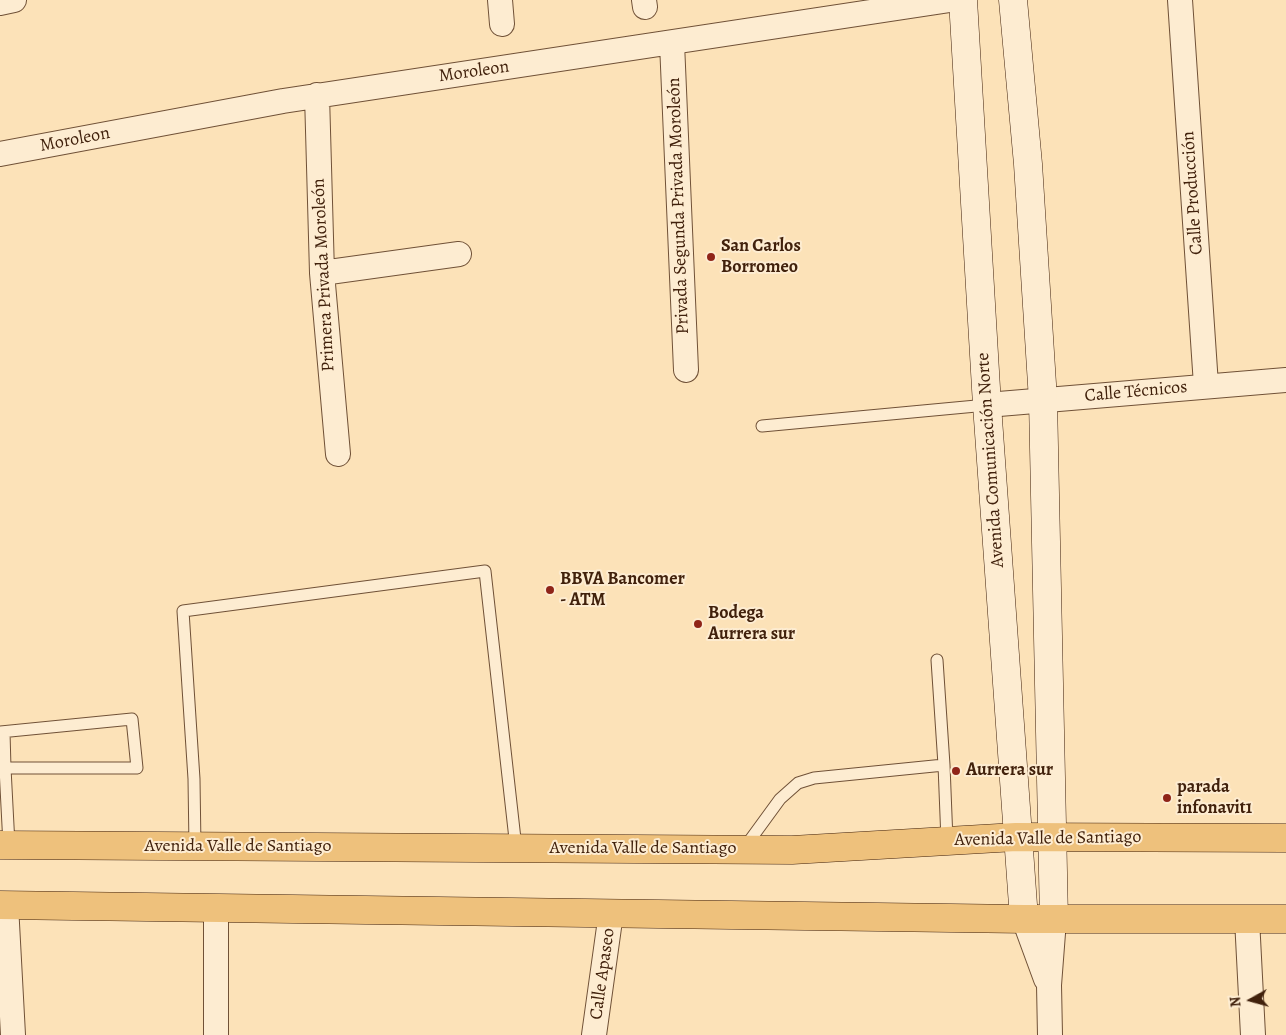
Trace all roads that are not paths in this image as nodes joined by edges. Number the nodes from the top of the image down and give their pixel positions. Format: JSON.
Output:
{"nodes":[{"id":1,"x":14,"y":0,"type":"edge"},
{"id":2,"x":500,"y":0,"type":"edge"},
{"id":3,"x":950,"y":0,"type":"edge"},
{"id":4,"x":963,"y":0,"type":"edge"},
{"id":5,"x":1013,"y":0,"type":"edge"},
{"id":6,"x":1180,"y":0,"type":"edge"},
{"id":7,"x":0,"y":3,"type":"edge"},
{"id":8,"x":502,"y":24,"type":"dead end"},
{"id":9,"x":672,"y":43,"type":"junction"},
{"id":10,"x":317,"y":95,"type":"junction"},
{"id":11,"x":0,"y":154,"type":"edge"},
{"id":12,"x":459,"y":254,"type":"dead end"},
{"id":13,"x":322,"y":273,"type":"junction"},
{"id":14,"x":686,"y":370,"type":"dead end"},
{"id":15,"x":1286,"y":380,"type":"edge"},
{"id":16,"x":1206,"y":386,"type":"junction"},
{"id":17,"x":1043,"y":400,"type":"junction"},
{"id":18,"x":986,"y":405,"type":"junction"},
{"id":19,"x":762,"y":426,"type":"dead end"},
{"id":20,"x":338,"y":454,"type":"dead end"},
{"id":21,"x":937,"y":660,"type":"dead end"},
{"id":22,"x":2,"y":732,"type":"edge"},
{"id":23,"x":944,"y":765,"type":"junction"},
{"id":24,"x":3,"y":768,"type":"edge"},
{"id":25,"x":1016,"y":837,"type":"junction"},
{"id":26,"x":1052,"y":837,"type":"junction"},
{"id":27,"x":1286,"y":838,"type":"edge"},
{"id":28,"x":947,"y":841,"type":"junction"},
{"id":29,"x":4,"y":845,"type":"edge"},
{"id":30,"x":195,"y":847,"type":"junction"},
{"id":31,"x":516,"y":848,"type":"junction"},
{"id":32,"x":743,"y":850,"type":"junction"},
{"id":33,"x":3,"y":905,"type":"edge"},
{"id":34,"x":216,"y":908,"type":"junction"},
{"id":35,"x":611,"y":913,"type":"junction"},
{"id":36,"x":1024,"y":919,"type":"junction"},
{"id":37,"x":1247,"y":919,"type":"junction"},
{"id":38,"x":1286,"y":919,"type":"edge"},
{"id":39,"x":1054,"y":920,"type":"junction"},
{"id":40,"x":1048,"y":985,"type":"junction"},
{"id":41,"x":13,"y":1035,"type":"edge"},
{"id":42,"x":216,"y":1035,"type":"edge"},
{"id":43,"x":594,"y":1035,"type":"edge"},
{"id":44,"x":1050,"y":1035,"type":"edge"},
{"id":45,"x":1254,"y":1035,"type":"edge"}],
"edges":[{"from":1,"to":7,"type":"street"},
{"from":2,"to":8,"type":"street"},
{"from":3,"to":9,"type":"street","name":"Moroleon"},
{"from":4,"to":18,"type":"street","name":"Avenida Comunicación Norte"},
{"from":5,"to":17,"type":"street"},
{"from":6,"to":16,"type":"street","name":"Calle Producción"},
{"from":9,"to":10,"type":"street","name":"Moroleon"},
{"from":9,"to":14,"type":"street","name":"Privada Segunda Privada Moroleón"},
{"from":10,"to":11,"type":"street","name":"Moroleon"},
{"from":10,"to":13,"type":"street","name":"Primera Privada Moroleón"},
{"from":12,"to":13,"type":"street"},
{"from":13,"to":20,"type":"street","name":"Primera Privada Moroleón"},
{"from":15,"to":16,"type":"street","name":"Calle Técnicos"},
{"from":16,"to":17,"type":"street","name":"Calle Técnicos"},
{"from":17,"to":18,"type":"street","name":"Calle Técnicos"},
{"from":17,"to":26,"type":"street"},
{"from":18,"to":19,"type":"lane"},
{"from":18,"to":25,"type":"street","name":"Avenida Comunicación Norte"},
{"from":21,"to":23,"type":"lane"},
{"from":22,"to":24,"type":"lane"},
{"from":22,"to":24,"type":"lane"},
{"from":23,"to":28,"type":"lane"},
{"from":23,"to":32,"type":"lane"},
{"from":24,"to":29,"type":"lane"},
{"from":25,"to":26,"type":"main road","name":"Avenida Valle de Santiago"},
{"from":25,"to":28,"type":"main road","name":"Avenida Valle de Santiago"},
{"from":25,"to":36,"type":"street","name":"Avenida Comunicación Norte"},
{"from":26,"to":27,"type":"main road","name":"Avenida Valle de Santiago"},
{"from":26,"to":39,"type":"street"},
{"from":28,"to":32,"type":"main road","name":"Avenida Valle de Santiago"},
{"from":29,"to":30,"type":"main road","name":"Avenida Valle de Santiago"},
{"from":30,"to":31,"type":"main road","name":"Avenida Valle de Santiago"},
{"from":30,"to":31,"type":"lane"},
{"from":31,"to":32,"type":"main road","name":"Avenida Valle de Santiago"},
{"from":33,"to":34,"type":"main road"},
{"from":33,"to":41,"type":"street"},
{"from":34,"to":35,"type":"main road"},
{"from":34,"to":42,"type":"street"},
{"from":35,"to":36,"type":"main road"},
{"from":35,"to":43,"type":"street","name":"Calle Apaseo"},
{"from":36,"to":39,"type":"main road"},
{"from":36,"to":40,"type":"street"},
{"from":37,"to":38,"type":"main road"},
{"from":37,"to":39,"type":"main road"},
{"from":37,"to":45,"type":"street"},
{"from":39,"to":40,"type":"street"},
{"from":40,"to":44,"type":"street"}]}
